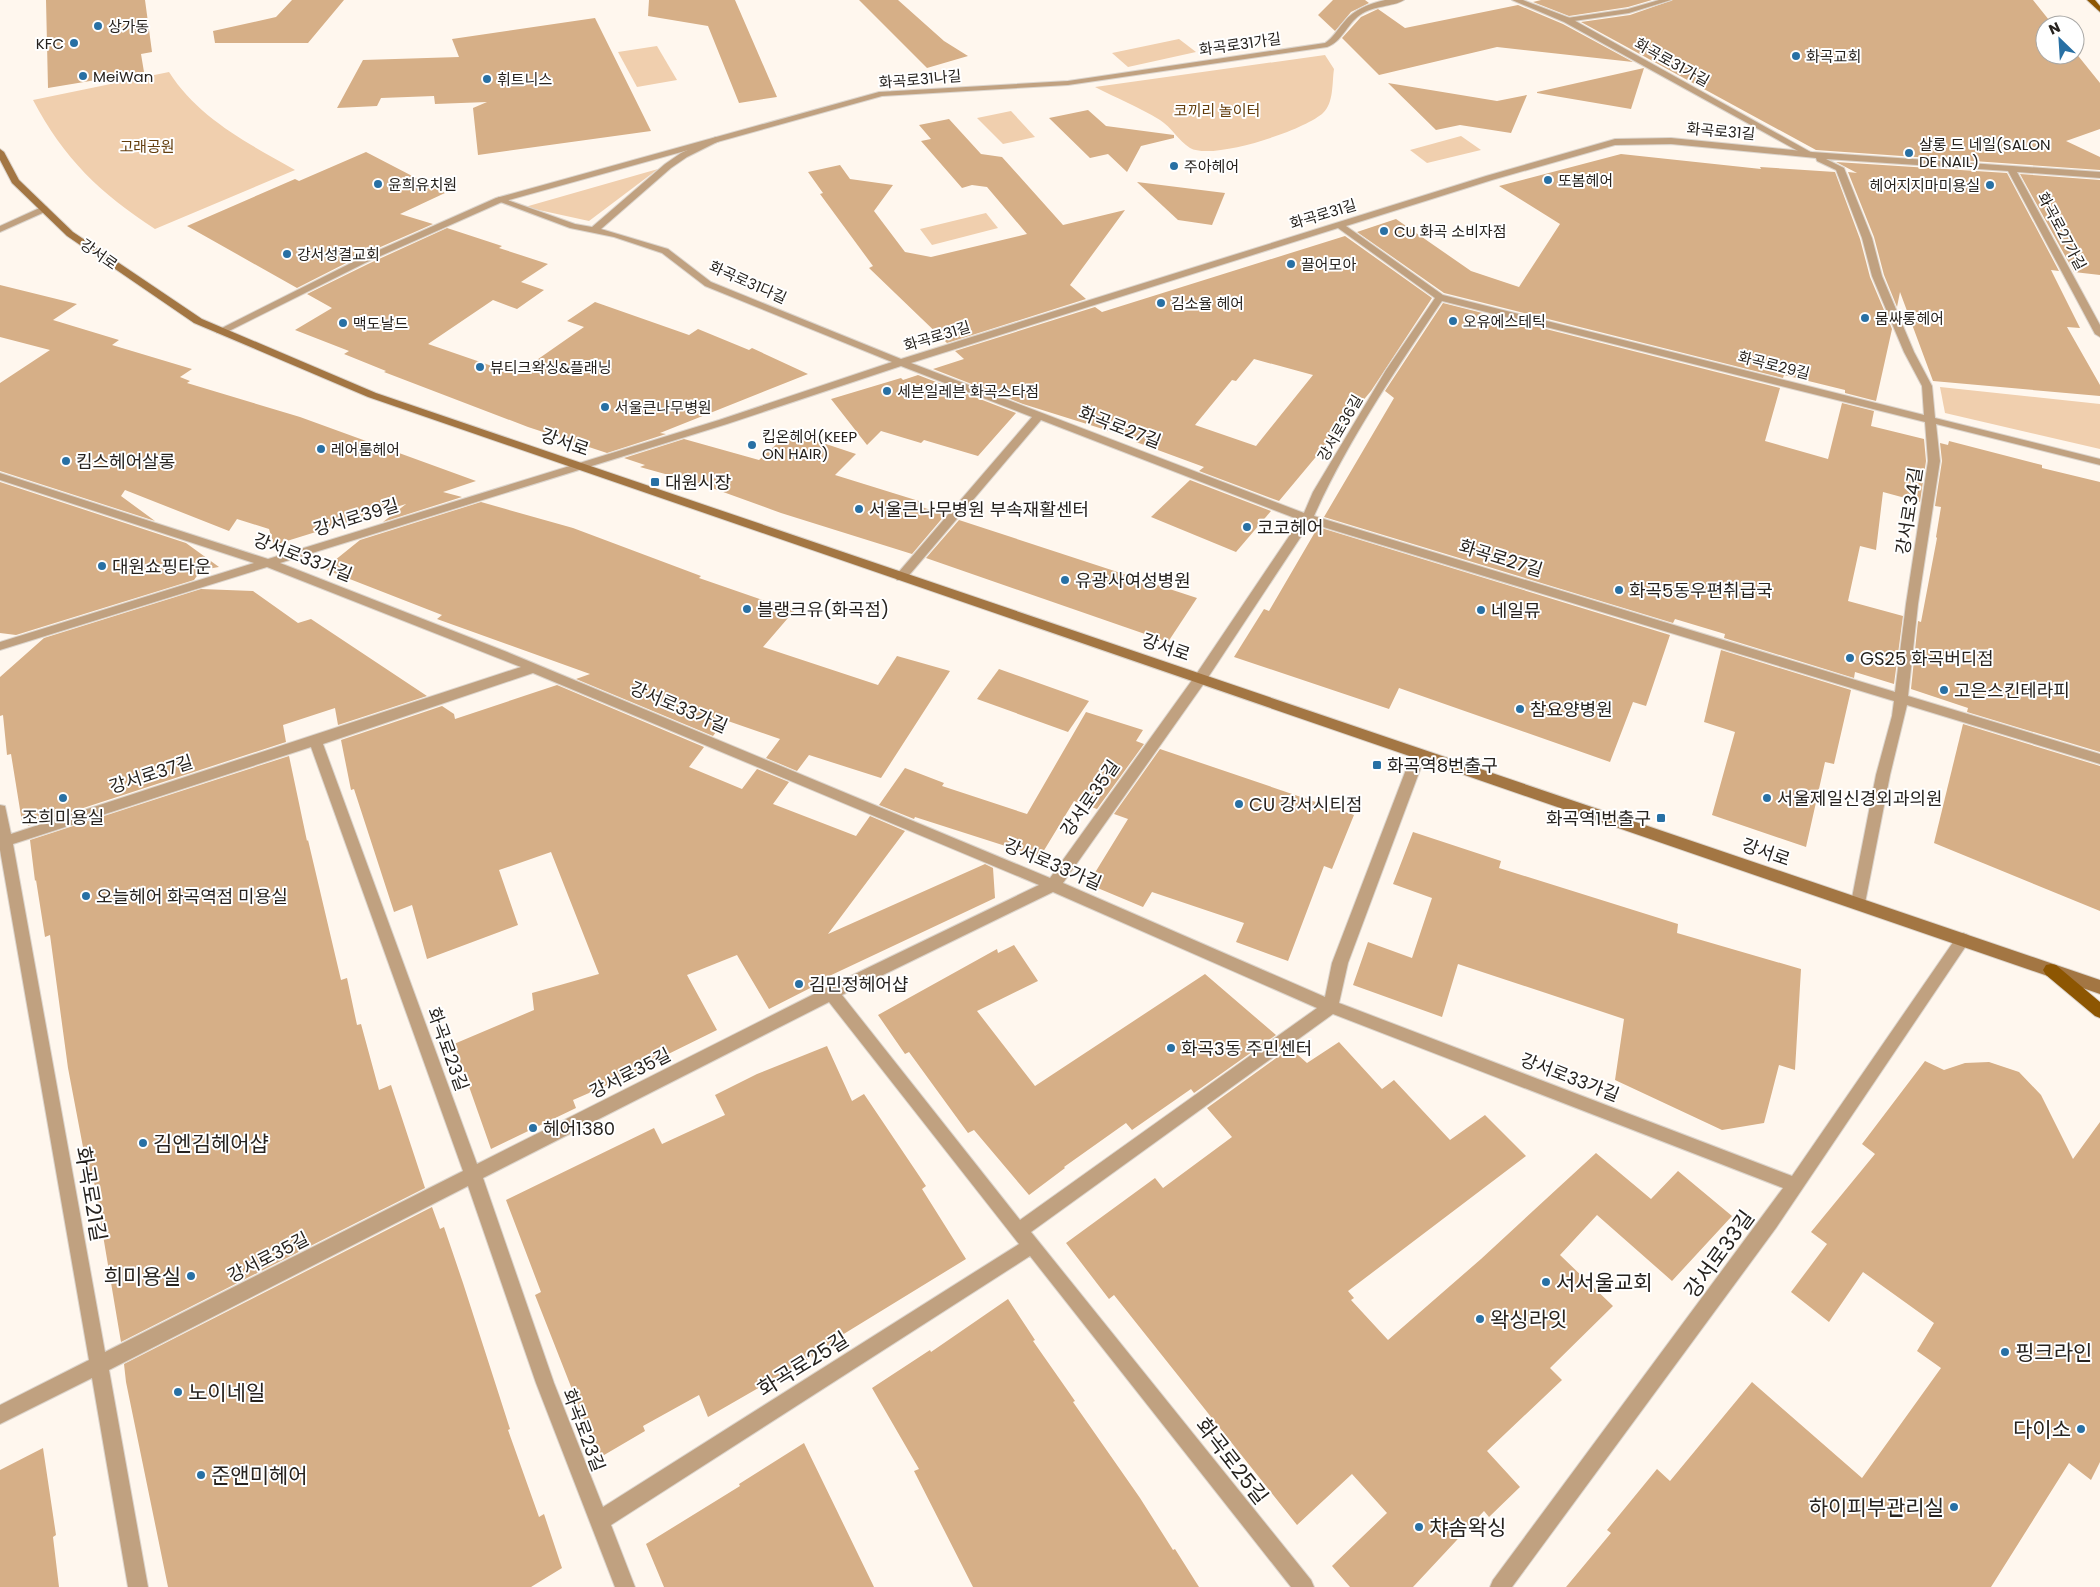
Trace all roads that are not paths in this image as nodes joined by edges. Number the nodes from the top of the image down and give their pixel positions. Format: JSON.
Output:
{"nodes":[{"id":1,"x":1400,"y":0,"type":"edge"},
{"id":2,"x":1516,"y":0,"type":"edge"},
{"id":3,"x":1667,"y":0,"type":"edge"},
{"id":4,"x":2090,"y":0,"type":"edge"},
{"id":5,"x":2100,"y":10,"type":"edge"},
{"id":6,"x":1567,"y":20,"type":"junction"},
{"id":7,"x":1068,"y":83,"type":"joint"},
{"id":8,"x":719,"y":139,"type":"junction"},
{"id":9,"x":0,"y":152,"type":"edge"},
{"id":10,"x":1812,"y":155,"type":"junction"},
{"id":11,"x":2011,"y":169,"type":"junction"},
{"id":12,"x":2100,"y":176,"type":"edge"},
{"id":13,"x":499,"y":200,"type":"junction"},
{"id":14,"x":44,"y":209,"type":"junction"},
{"id":15,"x":1338,"y":225,"type":"junction"},
{"id":16,"x":0,"y":229,"type":"edge"},
{"id":17,"x":594,"y":230,"type":"junction"},
{"id":18,"x":1440,"y":297,"type":"junction"},
{"id":19,"x":221,"y":331,"type":"junction"},
{"id":20,"x":2100,"y":334,"type":"edge"},
{"id":21,"x":902,"y":362,"type":"junction"},
{"id":22,"x":1039,"y":415,"type":"junction"},
{"id":23,"x":1929,"y":418,"type":"junction"},
{"id":24,"x":2100,"y":462,"type":"edge"},
{"id":25,"x":578,"y":466,"type":"junction"},
{"id":26,"x":0,"y":476,"type":"edge"},
{"id":27,"x":1306,"y":518,"type":"junction"},
{"id":28,"x":267,"y":563,"type":"junction"},
{"id":29,"x":901,"y":577,"type":"junction"},
{"id":30,"x":0,"y":646,"type":"edge"},
{"id":31,"x":533,"y":668,"type":"junction"},
{"id":32,"x":1200,"y":679,"type":"junction"},
{"id":33,"x":1899,"y":699,"type":"junction"},
{"id":34,"x":314,"y":741,"type":"junction"},
{"id":35,"x":1419,"y":754,"type":"junction"},
{"id":36,"x":2100,"y":759,"type":"edge"},
{"id":37,"x":0,"y":810,"type":"edge"},
{"id":38,"x":3,"y":842,"type":"edge"},
{"id":39,"x":1053,"y":885,"type":"junction"},
{"id":40,"x":1858,"y":903,"type":"junction"},
{"id":41,"x":1963,"y":939,"type":"junction"},
{"id":42,"x":2051,"y":970,"type":"junction"},
{"id":43,"x":2100,"y":987,"type":"edge"},
{"id":44,"x":832,"y":993,"type":"junction"},
{"id":45,"x":1331,"y":1006,"type":"junction"},
{"id":46,"x":2100,"y":1011,"type":"edge"},
{"id":47,"x":473,"y":1175,"type":"junction"},
{"id":48,"x":1795,"y":1186,"type":"junction"},
{"id":49,"x":1018,"y":1232,"type":"junction"},
{"id":50,"x":1032,"y":1245,"type":"junction"},
{"id":51,"x":98,"y":1366,"type":"junction"},
{"id":52,"x":0,"y":1415,"type":"edge"},
{"id":53,"x":599,"y":1521,"type":"junction"},
{"id":54,"x":138,"y":1587,"type":"edge"},
{"id":55,"x":625,"y":1587,"type":"edge"},
{"id":56,"x":1304,"y":1587,"type":"edge"},
{"id":57,"x":1500,"y":1587,"type":"edge"}],
"edges":[{"from":1,"to":7,"type":"street","name":"화곡로31가길"},
{"from":2,"to":6,"type":"street","name":"화곡로31가길"},
{"from":3,"to":6,"type":"street"},
{"from":4,"to":5,"type":"main road"},
{"from":6,"to":10,"type":"street","name":"화곡로31가길"},
{"from":7,"to":8,"type":"street","name":"화곡로31나길"},
{"from":8,"to":13,"type":"street","name":"화곡로31나길"},
{"from":8,"to":17,"type":"street","name":"화곡로31나길"},
{"from":9,"to":14,"type":"main road","name":"강서로"},
{"from":10,"to":11,"type":"street","name":"화곡로31길"},
{"from":10,"to":15,"type":"street","name":"화곡로31길"},
{"from":10,"to":23,"type":"street","name":"강서로34길"},
{"from":11,"to":12,"type":"street","name":"화곡로31길"},
{"from":11,"to":20,"type":"street","name":"화곡로27가길"},
{"from":13,"to":17,"type":"street","name":"화곡로31다길"},
{"from":13,"to":19,"type":"street"},
{"from":14,"to":16,"type":"street"},
{"from":14,"to":19,"type":"main road","name":"강서로"},
{"from":15,"to":18,"type":"street"},
{"from":15,"to":21,"type":"street","name":"화곡로31길"},
{"from":17,"to":21,"type":"street","name":"화곡로31다길"},
{"from":18,"to":23,"type":"street","name":"화곡로29길"},
{"from":18,"to":27,"type":"street","name":"강서로36길"},
{"from":19,"to":25,"type":"main road","name":"강서로"},
{"from":21,"to":22,"type":"street","name":"화곡로27길"},
{"from":21,"to":25,"type":"street","name":"화곡로31길"},
{"from":22,"to":27,"type":"street","name":"화곡로27길"},
{"from":22,"to":29,"type":"street"},
{"from":23,"to":24,"type":"street","name":"화곡로29길"},
{"from":23,"to":33,"type":"street","name":"강서로34길"},
{"from":25,"to":28,"type":"street","name":"강서로39길"},
{"from":25,"to":29,"type":"main road","name":"강서로"},
{"from":26,"to":28,"type":"street","name":"강서로33가길"},
{"from":27,"to":32,"type":"street","name":"강서로36길"},
{"from":27,"to":33,"type":"street","name":"화곡로27길"},
{"from":28,"to":30,"type":"street","name":"강서로39길"},
{"from":28,"to":31,"type":"street","name":"강서로33가길"},
{"from":29,"to":32,"type":"main road","name":"강서로"},
{"from":31,"to":34,"type":"street"},
{"from":31,"to":39,"type":"street","name":"강서로33가길"},
{"from":32,"to":35,"type":"main road","name":"강서로"},
{"from":32,"to":39,"type":"street","name":"강서로35길"},
{"from":33,"to":36,"type":"street","name":"화곡로27길"},
{"from":33,"to":40,"type":"street","name":"강서로34길"},
{"from":34,"to":38,"type":"street","name":"강서로37길"},
{"from":34,"to":47,"type":"street","name":"화곡로23길"},
{"from":35,"to":40,"type":"main road","name":"강서로"},
{"from":35,"to":45,"type":"street"},
{"from":37,"to":38,"type":"street","name":"화곡로21길"},
{"from":38,"to":51,"type":"street","name":"화곡로21길"},
{"from":39,"to":44,"type":"street","name":"강서로35길"},
{"from":39,"to":45,"type":"street","name":"강서로33가길"},
{"from":40,"to":41,"type":"main road","name":"강서로"},
{"from":41,"to":42,"type":"main road","name":"강서로"},
{"from":41,"to":48,"type":"street","name":"강서로33길"},
{"from":42,"to":43,"type":"main road","name":"강서로"},
{"from":42,"to":46,"type":"main road"},
{"from":44,"to":47,"type":"street","name":"강서로35길"},
{"from":44,"to":49,"type":"street","name":"화곡로25길"},
{"from":45,"to":48,"type":"street","name":"강서로33가길"},
{"from":45,"to":49,"type":"street"},
{"from":47,"to":51,"type":"street","name":"강서로35길"},
{"from":47,"to":53,"type":"street","name":"화곡로23길"},
{"from":48,"to":57,"type":"street","name":"강서로33길"},
{"from":49,"to":50,"type":"street","name":"화곡로25길"},
{"from":50,"to":53,"type":"street","name":"화곡로25길"},
{"from":50,"to":56,"type":"street","name":"화곡로25길"},
{"from":51,"to":52,"type":"street","name":"강서로35길"},
{"from":51,"to":54,"type":"street","name":"화곡로21길"},
{"from":53,"to":55,"type":"street","name":"화곡로23길"}]}
